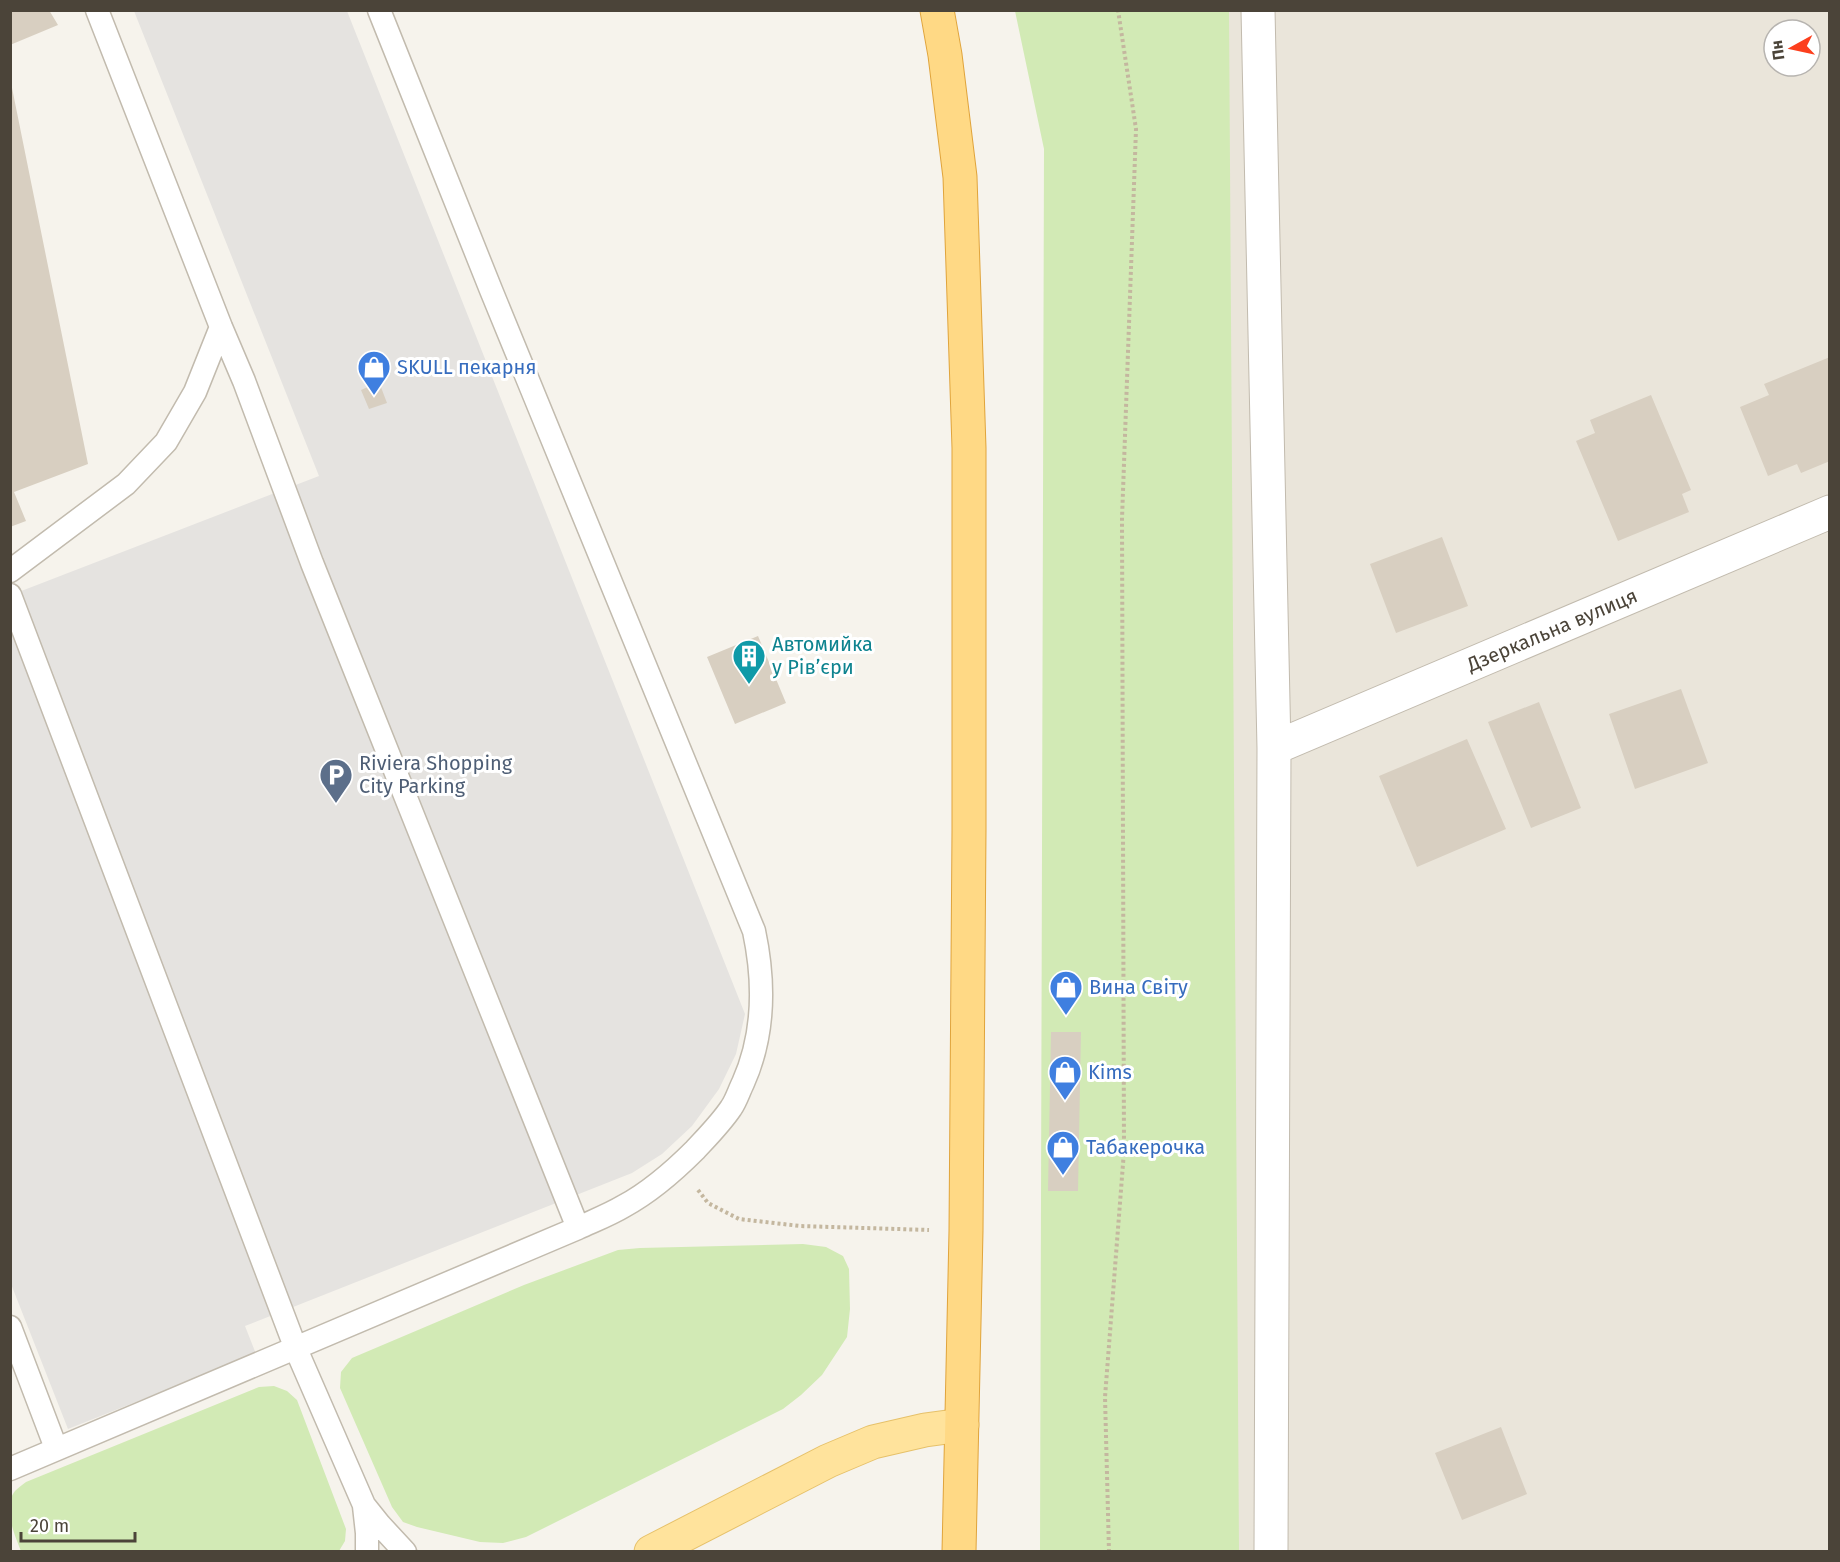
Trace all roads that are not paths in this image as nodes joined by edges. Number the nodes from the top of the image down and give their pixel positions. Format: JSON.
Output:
{"nodes":[{"id":1,"x":97,"y":10,"type":"edge"},
{"id":2,"x":379,"y":10,"type":"edge"},
{"id":3,"x":937,"y":10,"type":"edge"},
{"id":4,"x":1258,"y":10,"type":"edge"},
{"id":5,"x":221,"y":327,"type":"junction"},
{"id":6,"x":1830,"y":512,"type":"edge"},
{"id":7,"x":10,"y":571,"type":"edge"},
{"id":8,"x":10,"y":595,"type":"edge"},
{"id":9,"x":1274,"y":748,"type":"junction"},
{"id":10,"x":578,"y":1228,"type":"junction"},
{"id":11,"x":10,"y":1327,"type":"edge"},
{"id":12,"x":296,"y":1348,"type":"junction"},
{"id":13,"x":962,"y":1425,"type":"junction"},
{"id":14,"x":56,"y":1448,"type":"junction"},
{"id":15,"x":10,"y":1469,"type":"edge"},
{"id":16,"x":364,"y":1505,"type":"junction"},
{"id":17,"x":367,"y":1551,"type":"edge"},
{"id":18,"x":405,"y":1551,"type":"edge"},
{"id":19,"x":651,"y":1551,"type":"edge"},
{"id":20,"x":959,"y":1551,"type":"edge"},
{"id":21,"x":1271,"y":1551,"type":"edge"}],
"edges":[{"from":1,"to":5,"type":"lane"},
{"from":2,"to":10,"type":"lane"},
{"from":3,"to":13,"type":"highway"},
{"from":4,"to":9,"type":"street"},
{"from":5,"to":7,"type":"lane"},
{"from":5,"to":10,"type":"lane"},
{"from":6,"to":9,"type":"street","name":"Дзеркальна вулиця"},
{"from":8,"to":12,"type":"lane"},
{"from":9,"to":21,"type":"street"},
{"from":10,"to":12,"type":"lane"},
{"from":11,"to":14,"type":"lane"},
{"from":12,"to":14,"type":"lane"},
{"from":12,"to":16,"type":"lane"},
{"from":13,"to":19,"type":"main road"},
{"from":13,"to":20,"type":"highway"},
{"from":14,"to":15,"type":"lane"},
{"from":16,"to":17,"type":"lane"},
{"from":16,"to":18,"type":"lane"}]}
